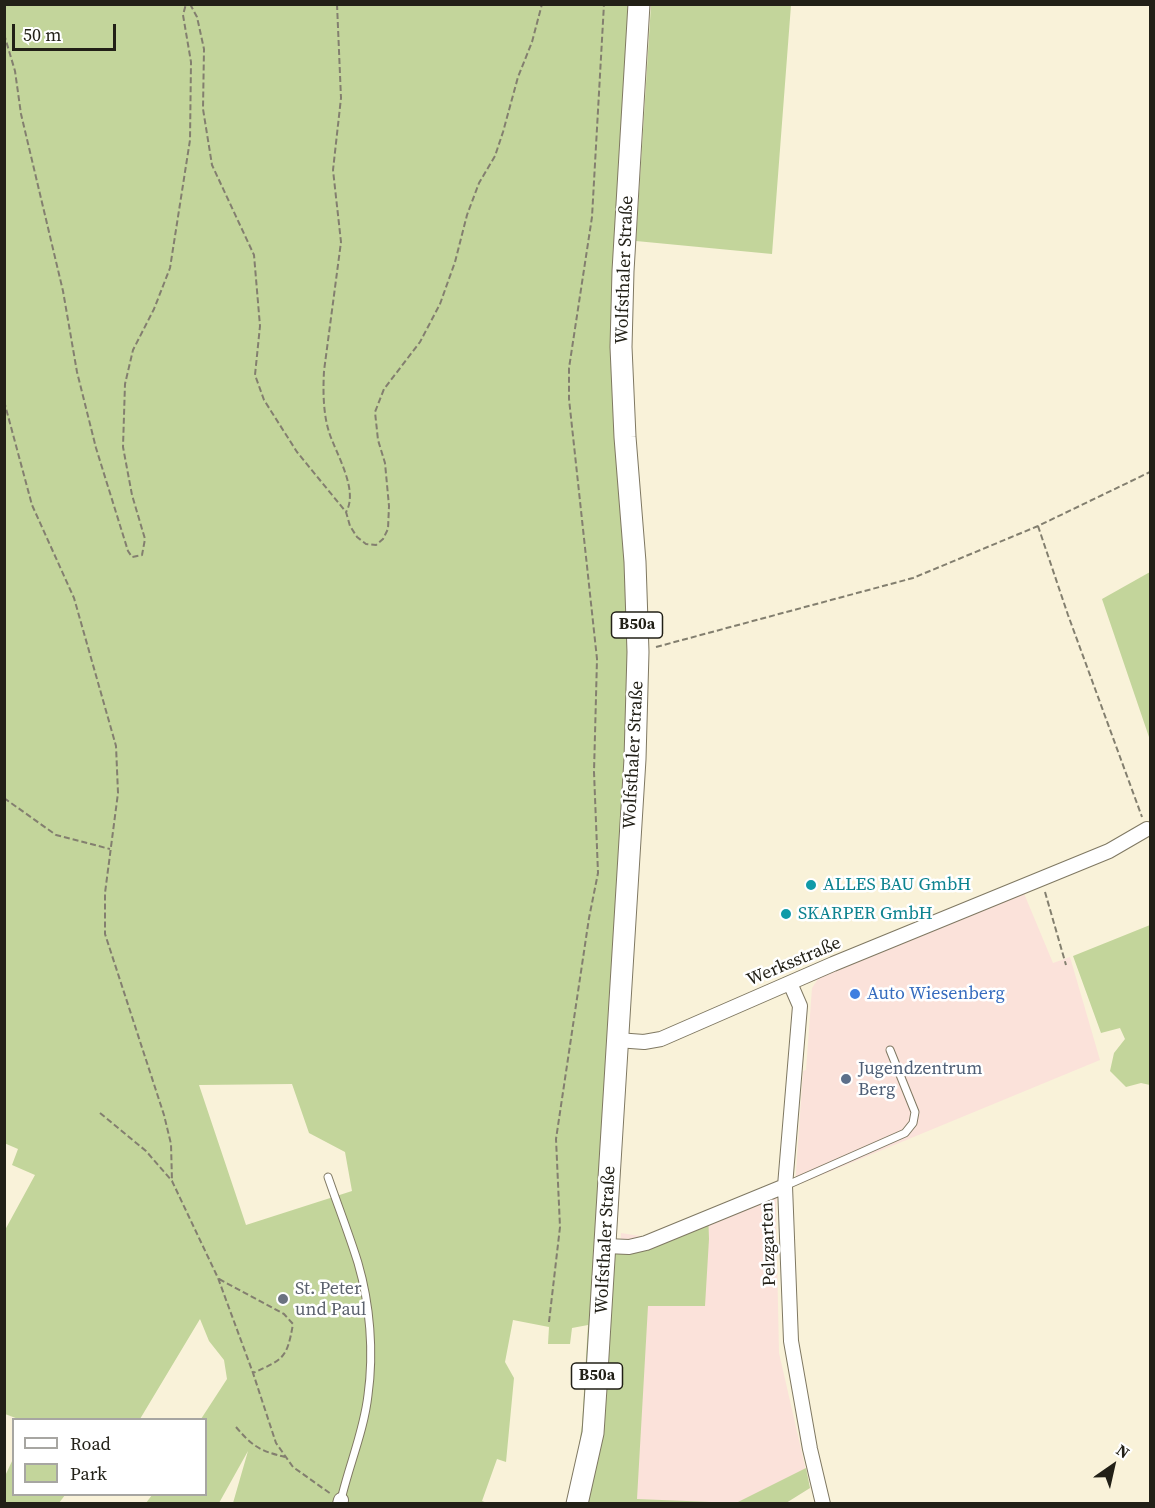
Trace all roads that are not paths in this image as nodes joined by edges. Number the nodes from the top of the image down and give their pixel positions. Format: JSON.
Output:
{"nodes":[{"id":1,"x":639,"y":4,"type":"edge"},
{"id":2,"x":1147,"y":829,"type":"road end"},
{"id":3,"x":790,"y":983,"type":"junction"},
{"id":4,"x":617,"y":1040,"type":"junction"},
{"id":5,"x":890,"y":1050,"type":"dead end"},
{"id":6,"x":328,"y":1177,"type":"dead end"},
{"id":7,"x":785,"y":1186,"type":"junction"},
{"id":8,"x":606,"y":1246,"type":"junction"},
{"id":9,"x":340,"y":1502,"type":"edge"},
{"id":10,"x":577,"y":1503,"type":"edge"},
{"id":11,"x":823,"y":1503,"type":"edge"}],
"edges":[{"from":1,"to":4,"type":"main road","name":"Wolfsthaler Straße","number":"B50a"},
{"from":2,"to":3,"type":"street","name":"Werksstraße"},
{"from":3,"to":4,"type":"street","name":"Werksstraße"},
{"from":3,"to":7,"type":"street","name":"Pelzgarten"},
{"from":4,"to":8,"type":"main road","name":"Wolfsthaler Straße","number":"B50a"},
{"from":5,"to":7,"type":"lane"},
{"from":6,"to":9,"type":"lane"},
{"from":7,"to":8,"type":"street"},
{"from":7,"to":11,"type":"street","name":"Pelzgarten"},
{"from":8,"to":10,"type":"main road","name":"Wolfsthaler Straße","number":"B50a"}]}
